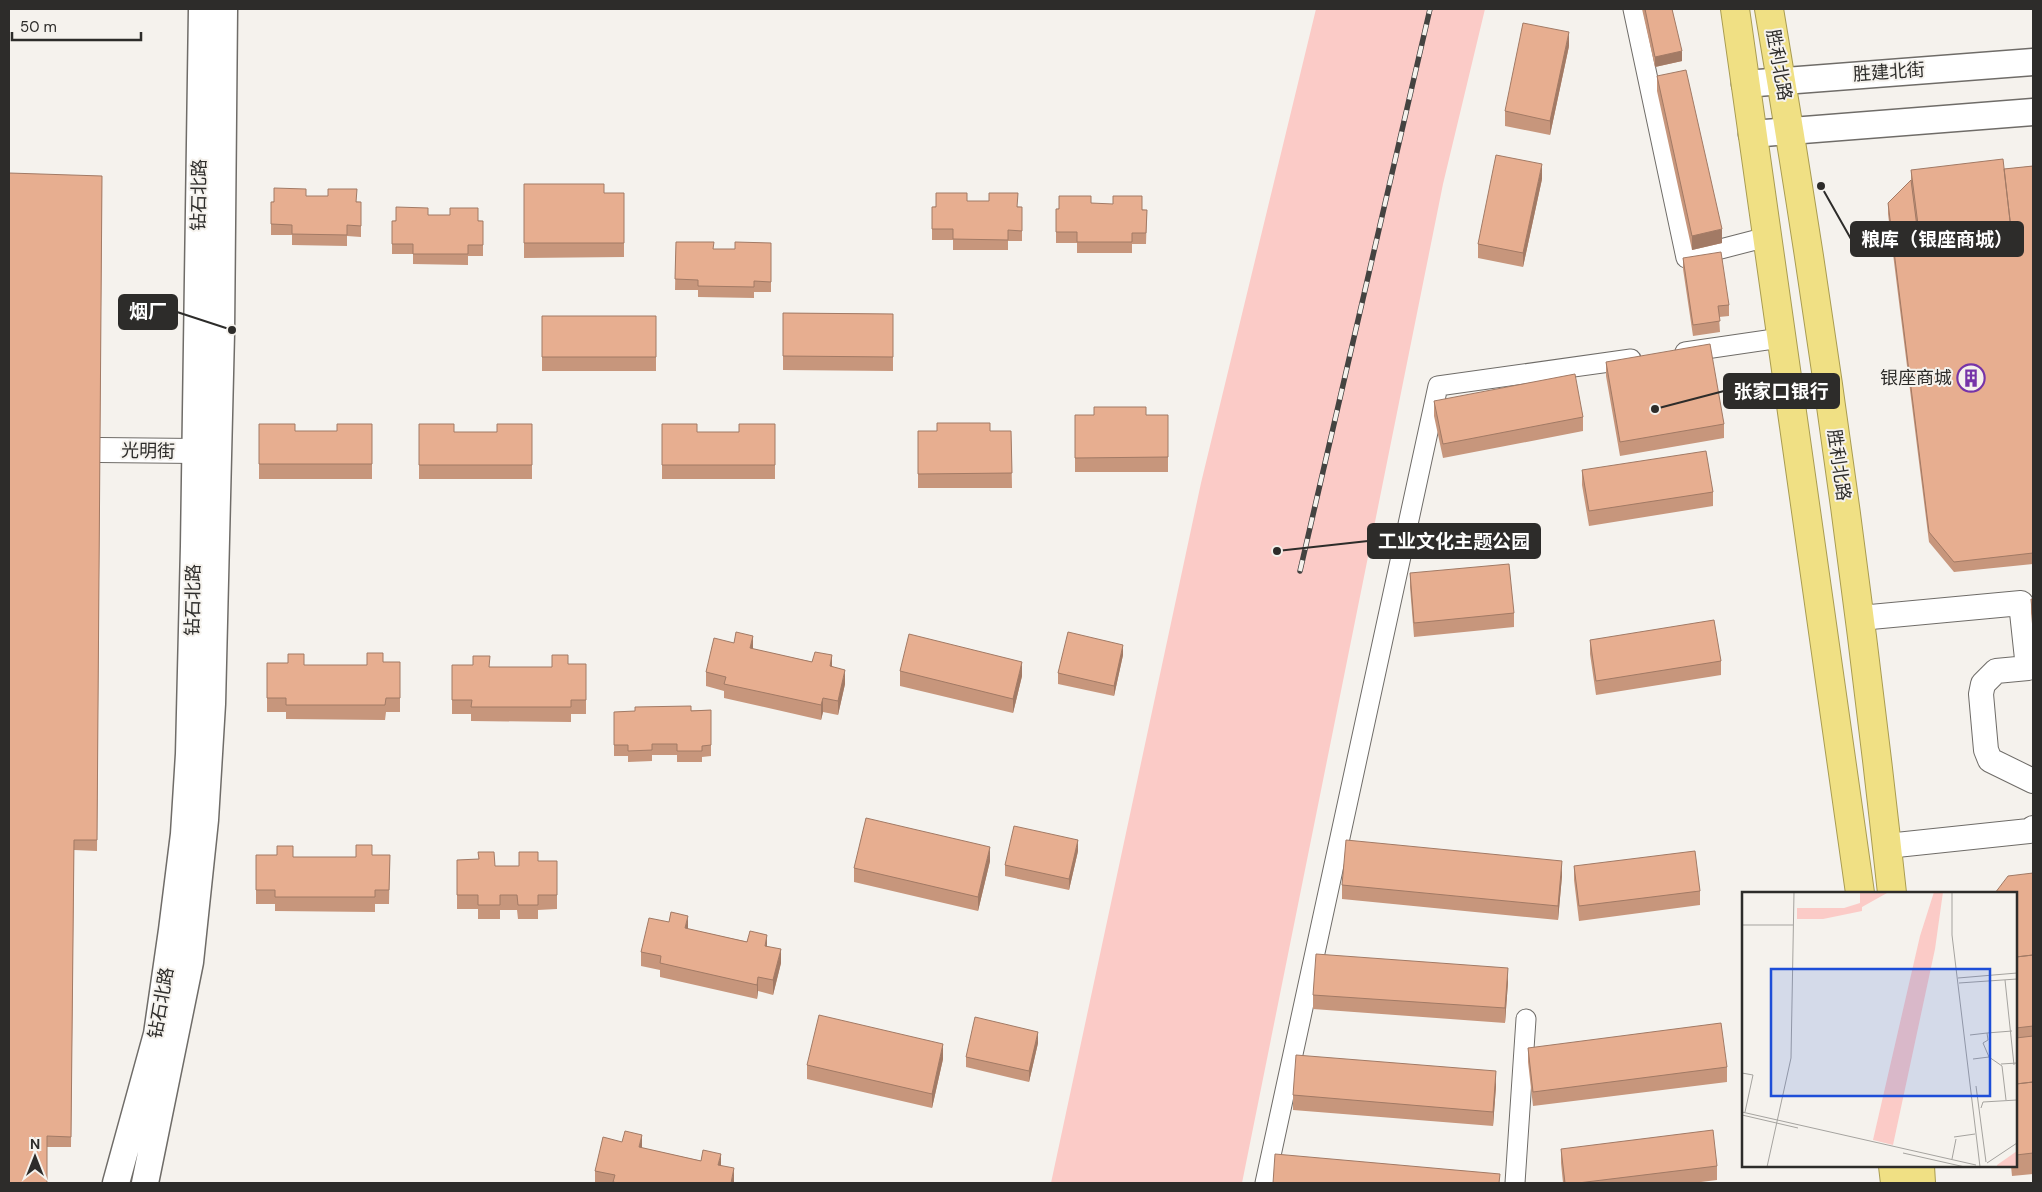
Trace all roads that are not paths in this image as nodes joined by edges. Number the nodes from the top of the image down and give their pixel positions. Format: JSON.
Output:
{"nodes":[{"id":1,"x":202,"y":9,"type":"edge"},
{"id":2,"x":224,"y":9,"type":"edge"},
{"id":3,"x":1633,"y":9,"type":"edge"},
{"id":4,"x":1735,"y":9,"type":"edge"},
{"id":5,"x":1769,"y":9,"type":"edge"},
{"id":6,"x":2033,"y":62,"type":"edge"},
{"id":7,"x":1781,"y":80,"type":"junction"},
{"id":8,"x":1745,"y":84,"type":"junction"},
{"id":9,"x":2033,"y":112,"type":"edge"},
{"id":10,"x":1790,"y":130,"type":"junction"},
{"id":11,"x":1752,"y":134,"type":"junction"},
{"id":12,"x":1767,"y":237,"type":"junction"},
{"id":13,"x":1781,"y":338,"type":"junction"},
{"id":14,"x":100,"y":450,"type":"edge"},
{"id":15,"x":195,"y":451,"type":"junction"},
{"id":16,"x":2027,"y":602,"type":"edge"},
{"id":17,"x":1860,"y":618,"type":"junction"},
{"id":18,"x":2033,"y":781,"type":"edge"},
{"id":19,"x":2033,"y":828,"type":"edge"},
{"id":20,"x":1887,"y":846,"type":"junction"},
{"id":21,"x":1860,"y":892,"type":"edge"},
{"id":22,"x":1892,"y":892,"type":"edge"},
{"id":23,"x":1526,"y":1019,"type":"dead end"},
{"id":24,"x":1884,"y":1167,"type":"edge"},
{"id":25,"x":1893,"y":1167,"type":"edge"},
{"id":26,"x":1920,"y":1167,"type":"edge"},
{"id":27,"x":1930,"y":1167,"type":"edge"},
{"id":28,"x":116,"y":1183,"type":"edge"},
{"id":29,"x":145,"y":1183,"type":"edge"},
{"id":30,"x":1265,"y":1183,"type":"edge"},
{"id":31,"x":1516,"y":1183,"type":"edge"},
{"id":32,"x":1884,"y":1183,"type":"edge"},
{"id":33,"x":1896,"y":1183,"type":"edge"},
{"id":34,"x":1921,"y":1183,"type":"edge"},
{"id":35,"x":1934,"y":1183,"type":"edge"}],
"edges":[{"from":1,"to":15,"type":"main road","name":"钻石北路"},
{"from":2,"to":29,"type":"main road","name":"钻石北路"},
{"from":3,"to":12,"type":"street"},
{"from":4,"to":8,"type":"highway","name":"胜利北路"},
{"from":5,"to":7,"type":"highway","name":"胜利北路"},
{"from":6,"to":7,"type":"main road","name":"胜建北街"},
{"from":7,"to":8,"type":"main road","name":"胜建北街"},
{"from":7,"to":10,"type":"highway","name":"胜利北路"},
{"from":8,"to":11,"type":"highway","name":"胜利北路"},
{"from":9,"to":10,"type":"main road"},
{"from":10,"to":11,"type":"main road"},
{"from":10,"to":17,"type":"highway","name":"胜利北路"},
{"from":11,"to":12,"type":"highway","name":"胜利北路"},
{"from":12,"to":13,"type":"highway","name":"胜利北路"},
{"from":13,"to":21,"type":"highway","name":"胜利北路"},
{"from":13,"to":30,"type":"street"},
{"from":14,"to":15,"type":"street","name":"光明街"},
{"from":15,"to":28,"type":"main road","name":"钻石北路"},
{"from":16,"to":17,"type":"street"},
{"from":16,"to":18,"type":"street"},
{"from":17,"to":20,"type":"highway","name":"胜利北路"},
{"from":19,"to":20,"type":"street"},
{"from":20,"to":22,"type":"highway","name":"胜利北路"},
{"from":23,"to":31,"type":"street"},
{"from":24,"to":32,"type":"main road"},
{"from":25,"to":33,"type":"highway"},
{"from":26,"to":34,"type":"highway"},
{"from":27,"to":35,"type":"main road"}]}
